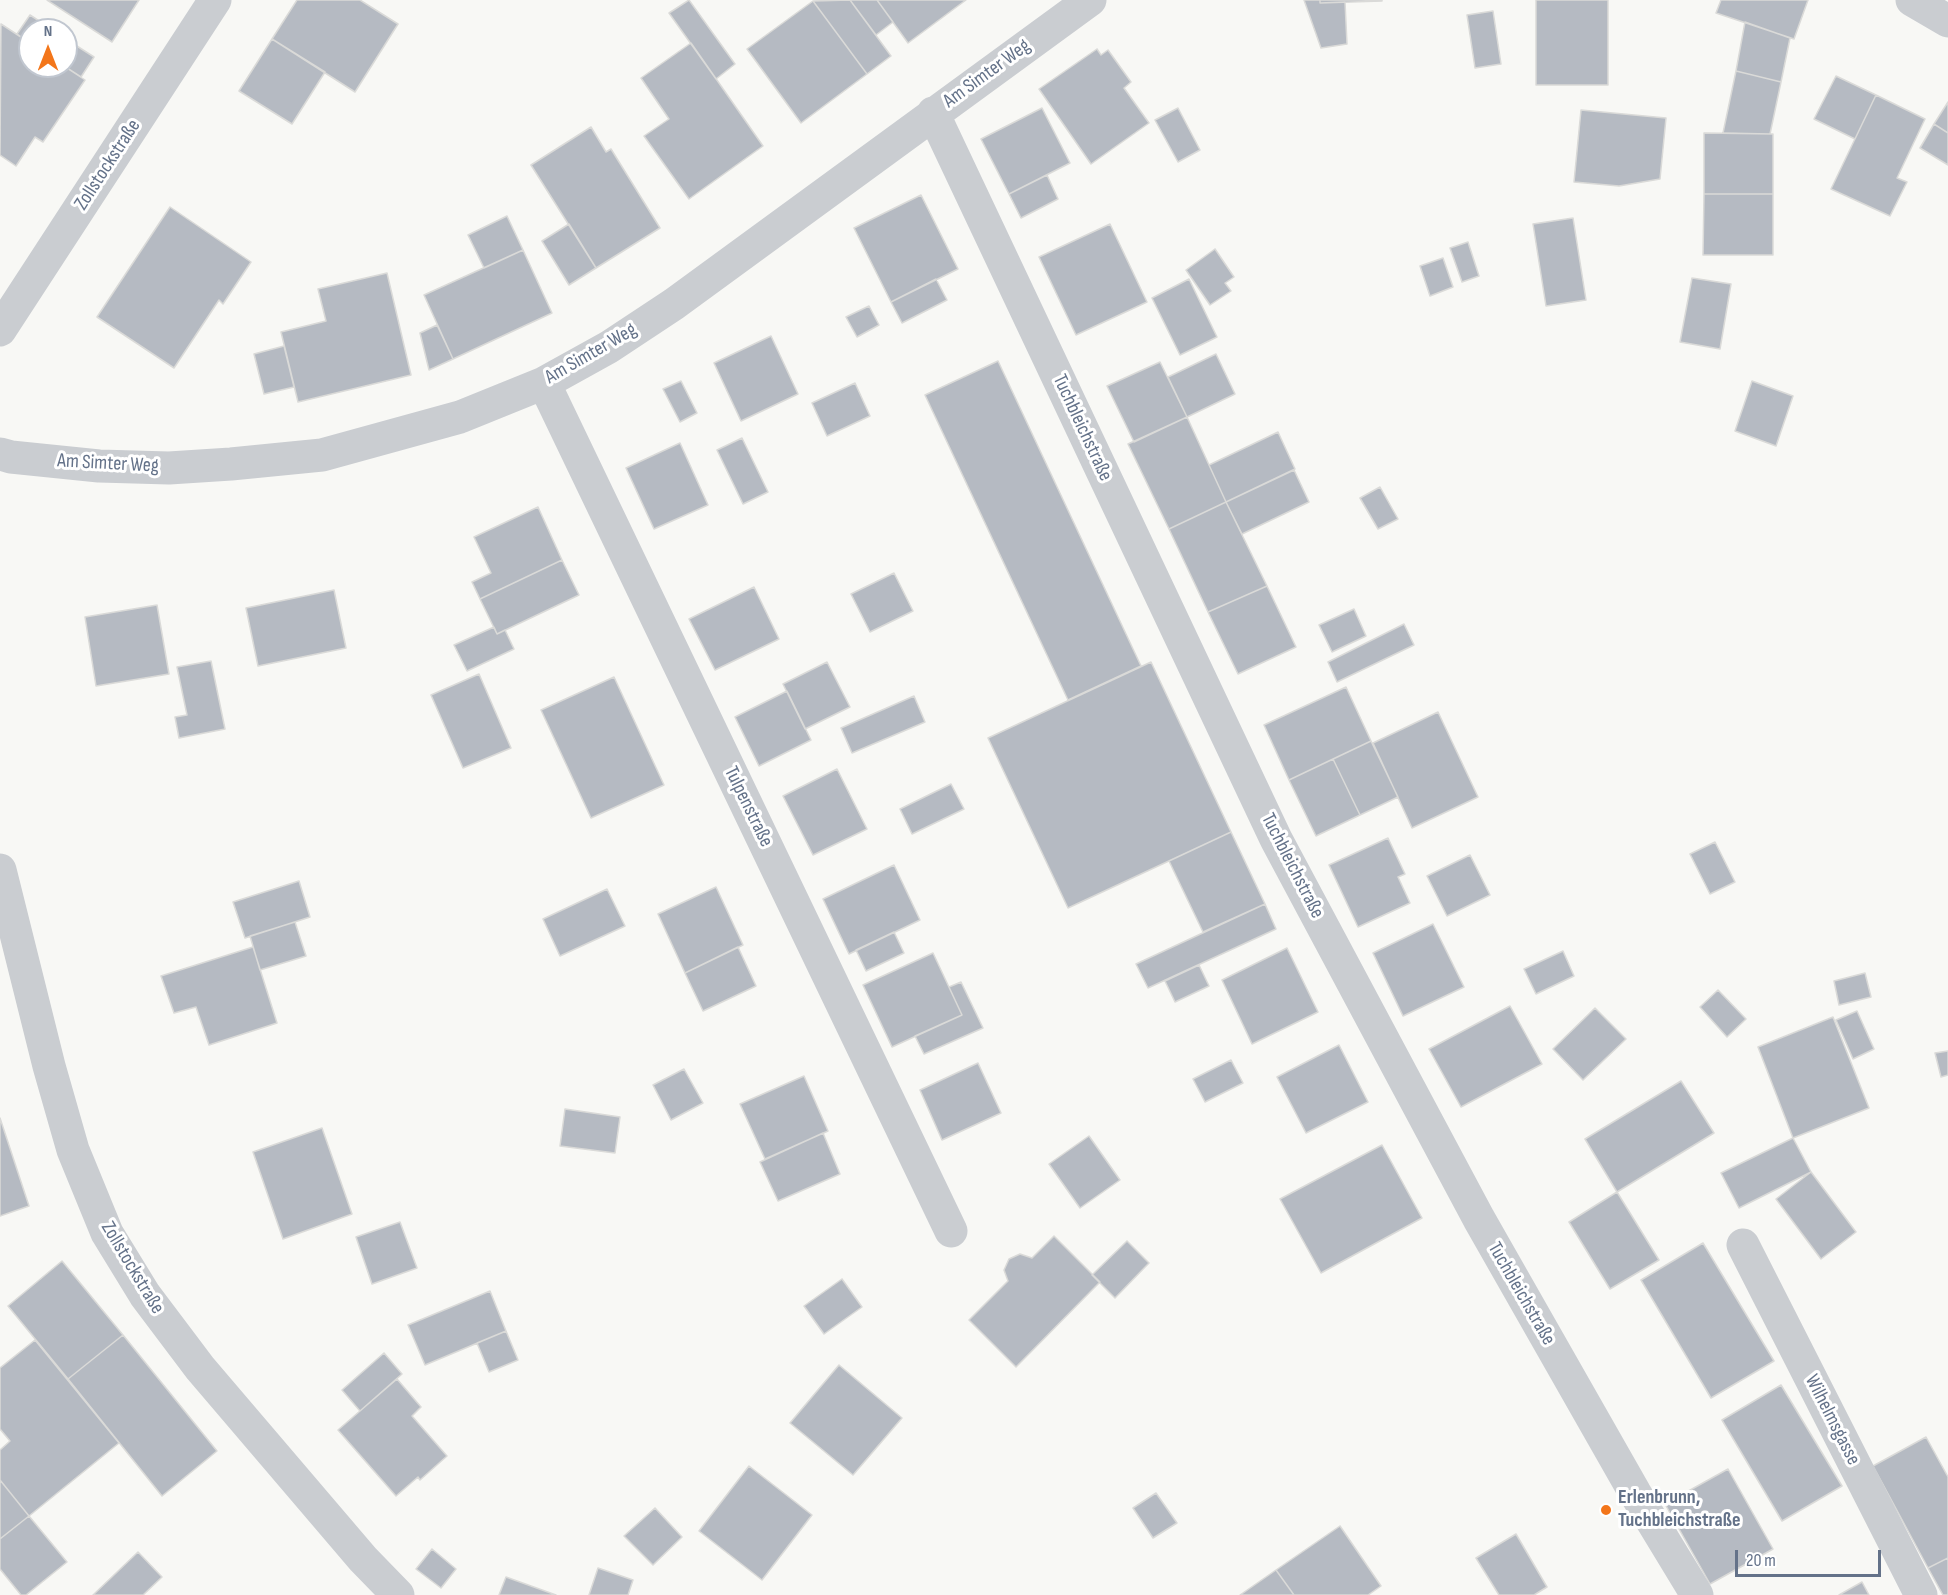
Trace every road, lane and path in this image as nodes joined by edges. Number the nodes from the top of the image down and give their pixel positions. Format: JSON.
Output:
{"nodes":[{"id":1,"x":215,"y":0,"type":"edge"},
{"id":2,"x":1090,"y":0,"type":"edge"},
{"id":3,"x":1912,"y":0,"type":"edge"},
{"id":4,"x":1948,"y":21,"type":"edge"},
{"id":5,"x":933,"y":113,"type":"junction"},
{"id":6,"x":0,"y":330,"type":"edge"},
{"id":7,"x":544,"y":383,"type":"junction"},
{"id":8,"x":0,"y":454,"type":"edge"},
{"id":9,"x":0,"y":870,"type":"edge"},
{"id":10,"x":951,"y":1231,"type":"dead end"},
{"id":11,"x":1743,"y":1245,"type":"dead end"},
{"id":12,"x":398,"y":1595,"type":"edge"},
{"id":13,"x":1697,"y":1595,"type":"edge"},
{"id":14,"x":1921,"y":1595,"type":"edge"}],
"edges":[{"from":1,"to":6,"type":"street","name":"Zollstockstraße"},
{"from":2,"to":5,"type":"street","name":"Am Simter Weg"},
{"from":3,"to":4,"type":"street"},
{"from":5,"to":7,"type":"street","name":"Am Simter Weg"},
{"from":5,"to":13,"type":"street","name":"Tuchbleichstraße"},
{"from":7,"to":8,"type":"street","name":"Am Simter Weg"},
{"from":7,"to":10,"type":"street","name":"Tulpenstraße"},
{"from":9,"to":12,"type":"street","name":"Zollstockstraße"},
{"from":11,"to":14,"type":"street","name":"Wilhelmsgasse"}]}
